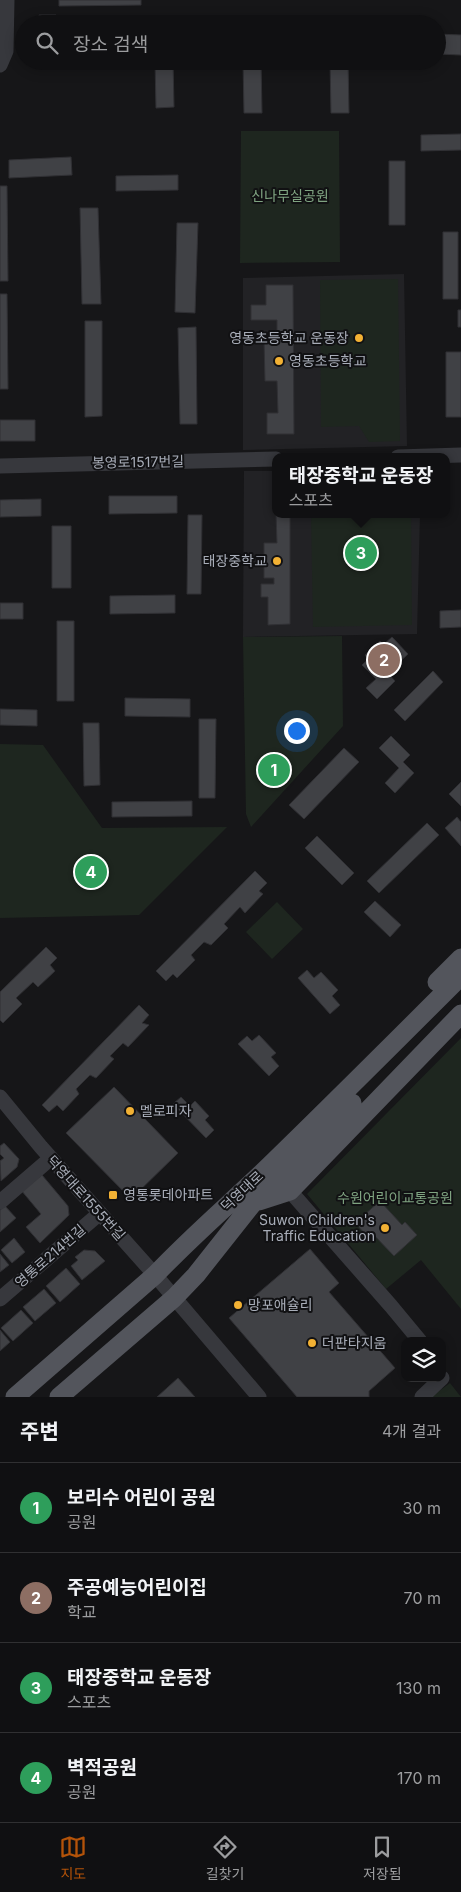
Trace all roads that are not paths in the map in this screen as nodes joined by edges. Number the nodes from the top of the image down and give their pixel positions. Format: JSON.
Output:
{"nodes":[{"id":1,"x":7,"y":0,"type":"edge"},
{"id":2,"x":0,"y":65,"type":"edge"},
{"id":3,"x":272,"y":459,"type":"edge"},
{"id":4,"x":0,"y":466,"type":"edge"},
{"id":5,"x":461,"y":958,"type":"edge"},
{"id":6,"x":461,"y":976,"type":"edge"},
{"id":7,"x":461,"y":990,"type":"edge"},
{"id":8,"x":461,"y":1014,"type":"edge"},
{"id":9,"x":0,"y":1097,"type":"edge"},
{"id":10,"x":348,"y":1098,"type":"junction"},
{"id":11,"x":51,"y":1158,"type":"junction"},
{"id":12,"x":290,"y":1191,"type":"junction"},
{"id":13,"x":248,"y":1198,"type":"junction"},
{"id":14,"x":0,"y":1202,"type":"edge"},
{"id":15,"x":100,"y":1212,"type":"junction"},
{"id":16,"x":155,"y":1275,"type":"junction"},
{"id":17,"x":174,"y":1298,"type":"junction"},
{"id":18,"x":0,"y":1299,"type":"edge"},
{"id":19,"x":417,"y":1337,"type":"edge"},
{"id":20,"x":438,"y":1382,"type":"edge"},
{"id":21,"x":15,"y":1397,"type":"edge"},
{"id":22,"x":60,"y":1397,"type":"edge"},
{"id":23,"x":259,"y":1397,"type":"edge"},
{"id":24,"x":422,"y":1397,"type":"edge"}],
"edges":[{"from":1,"to":2,"type":"street"},
{"from":3,"to":4,"type":"street","name":"봉영로1517번길"},
{"from":5,"to":13,"type":"main road"},
{"from":6,"to":10,"type":"main road","name":"덕영대로"},
{"from":7,"to":10,"type":"main road","name":"덕영대로"},
{"from":8,"to":12,"type":"main road"},
{"from":9,"to":11,"type":"street","name":"덕영대로1555번길"},
{"from":10,"to":13,"type":"main road","name":"덕영대로"},
{"from":11,"to":14,"type":"street"},
{"from":11,"to":15,"type":"street","name":"덕영대로1555번길"},
{"from":12,"to":13,"type":"main road"},
{"from":12,"to":19,"type":"street"},
{"from":13,"to":16,"type":"main road","name":"덕영대로"},
{"from":13,"to":17,"type":"main road","name":"덕영대로"},
{"from":15,"to":16,"type":"street","name":"덕영대로1555번길"},
{"from":15,"to":18,"type":"street","name":"영통로214번길"},
{"from":16,"to":17,"type":"street","name":"덕영대로1555번길"},
{"from":16,"to":21,"type":"main road","name":"덕영대로"},
{"from":17,"to":22,"type":"main road","name":"덕영대로"},
{"from":17,"to":23,"type":"street","name":"덕영대로1555번길"},
{"from":20,"to":24,"type":"street"}]}
